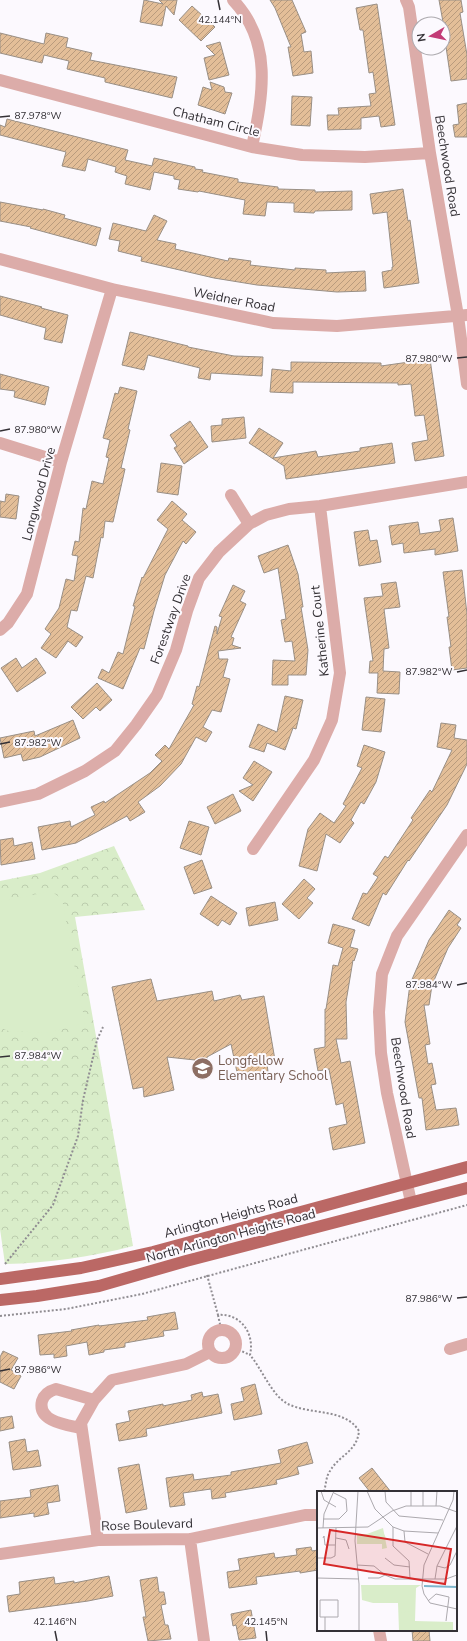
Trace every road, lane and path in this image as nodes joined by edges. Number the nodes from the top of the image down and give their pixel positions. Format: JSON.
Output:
{"nodes":[{"id":1,"x":232,"y":0,"type":"edge"},
{"id":2,"x":406,"y":0,"type":"edge"},
{"id":3,"x":0,"y":80,"type":"edge"},
{"id":4,"x":252,"y":147,"type":"junction"},
{"id":5,"x":430,"y":153,"type":"junction"},
{"id":6,"x":0,"y":259,"type":"edge"},
{"id":7,"x":112,"y":289,"type":"junction"},
{"id":8,"x":462,"y":316,"type":"edge"},
{"id":9,"x":467,"y":384,"type":"edge"},
{"id":10,"x":0,"y":443,"type":"edge"},
{"id":11,"x":61,"y":462,"type":"junction"},
{"id":12,"x":467,"y":482,"type":"edge"},
{"id":13,"x":231,"y":495,"type":"dead end"},
{"id":14,"x":320,"y":506,"type":"junction"},
{"id":15,"x":250,"y":524,"type":"junction"},
{"id":16,"x":0,"y":630,"type":"edge"},
{"id":17,"x":0,"y":802,"type":"edge"},
{"id":18,"x":467,"y":835,"type":"edge"},
{"id":19,"x":253,"y":849,"type":"dead end"},
{"id":20,"x":103,"y":1027,"type":"dead end"},
{"id":21,"x":467,"y":1167,"type":"edge"},
{"id":22,"x":407,"y":1183,"type":"junction"},
{"id":23,"x":467,"y":1188,"type":"edge"},
{"id":24,"x":411,"y":1202,"type":"junction"},
{"id":25,"x":467,"y":1205,"type":"edge"},
{"id":26,"x":5,"y":1264,"type":"dead end"},
{"id":27,"x":207,"y":1275,"type":"junction"},
{"id":28,"x":0,"y":1279,"type":"edge"},
{"id":29,"x":0,"y":1300,"type":"edge"},
{"id":30,"x":218,"y":1315,"type":"junction"},
{"id":31,"x":0,"y":1316,"type":"edge"},
{"id":32,"x":221,"y":1330,"type":"junction"},
{"id":33,"x":467,"y":1344,"type":"edge"},
{"id":34,"x":235,"y":1348,"type":"junction"},
{"id":35,"x":450,"y":1349,"type":"dead end"},
{"id":36,"x":210,"y":1352,"type":"junction"},
{"id":37,"x":250,"y":1356,"type":"junction"},
{"id":38,"x":94,"y":1400,"type":"junction"},
{"id":39,"x":81,"y":1428,"type":"junction"},
{"id":40,"x":324,"y":1491,"type":"edge"},
{"id":41,"x":317,"y":1515,"type":"edge"},
{"id":42,"x":98,"y":1540,"type":"junction"},
{"id":43,"x":190,"y":1540,"type":"junction"},
{"id":44,"x":0,"y":1554,"type":"edge"},
{"id":45,"x":379,"y":1631,"type":"edge"},
{"id":46,"x":204,"y":1641,"type":"edge"},
{"id":47,"x":381,"y":1641,"type":"edge"}],
"edges":[{"from":1,"to":4,"type":"street"},
{"from":2,"to":5,"type":"street","name":"Beechwood Road"},
{"from":3,"to":4,"type":"street","name":"Chatham Circle"},
{"from":4,"to":5,"type":"street","name":"Chatham Circle"},
{"from":5,"to":8,"type":"street","name":"Beechwood Road"},
{"from":6,"to":7,"type":"street","name":"Weidner Road"},
{"from":7,"to":8,"type":"street","name":"Weidner Road"},
{"from":7,"to":11,"type":"street","name":"Longwood Drive"},
{"from":8,"to":9,"type":"street","name":"Beechwood Road"},
{"from":10,"to":11,"type":"street"},
{"from":11,"to":16,"type":"street","name":"Longwood Drive"},
{"from":12,"to":14,"type":"street","name":"Forestway Drive"},
{"from":13,"to":15,"type":"street"},
{"from":14,"to":15,"type":"street","name":"Forestway Drive"},
{"from":14,"to":19,"type":"street","name":"Katherine Court"},
{"from":15,"to":17,"type":"street","name":"Forestway Drive"},
{"from":18,"to":22,"type":"street","name":"Beechwood Road"},
{"from":20,"to":26,"type":"path"},
{"from":21,"to":22,"type":"main road","name":"Arlington Heights Road"},
{"from":22,"to":24,"type":"street","name":"Beechwood Road"},
{"from":22,"to":28,"type":"main road","name":"Arlington Heights Road"},
{"from":23,"to":24,"type":"main road","name":"North Arlington Heights Road"},
{"from":24,"to":29,"type":"main road","name":"North Arlington Heights Road"},
{"from":25,"to":27,"type":"path"},
{"from":27,"to":30,"type":"path"},
{"from":27,"to":31,"type":"path"},
{"from":30,"to":32,"type":"path"},
{"from":30,"to":37,"type":"path"},
{"from":32,"to":34,"type":"street"},
{"from":32,"to":36,"type":"street"},
{"from":33,"to":35,"type":"street"},
{"from":34,"to":36,"type":"street"},
{"from":34,"to":37,"type":"path"},
{"from":36,"to":38,"type":"street"},
{"from":37,"to":40,"type":"path"},
{"from":38,"to":39,"type":"street"},
{"from":38,"to":39,"type":"street"},
{"from":39,"to":42,"type":"street"},
{"from":41,"to":43,"type":"street","name":"Rose Boulevard"},
{"from":42,"to":43,"type":"street","name":"Rose Boulevard"},
{"from":42,"to":44,"type":"street","name":"Rose Boulevard"},
{"from":43,"to":46,"type":"street"},
{"from":45,"to":47,"type":"street"}]}
